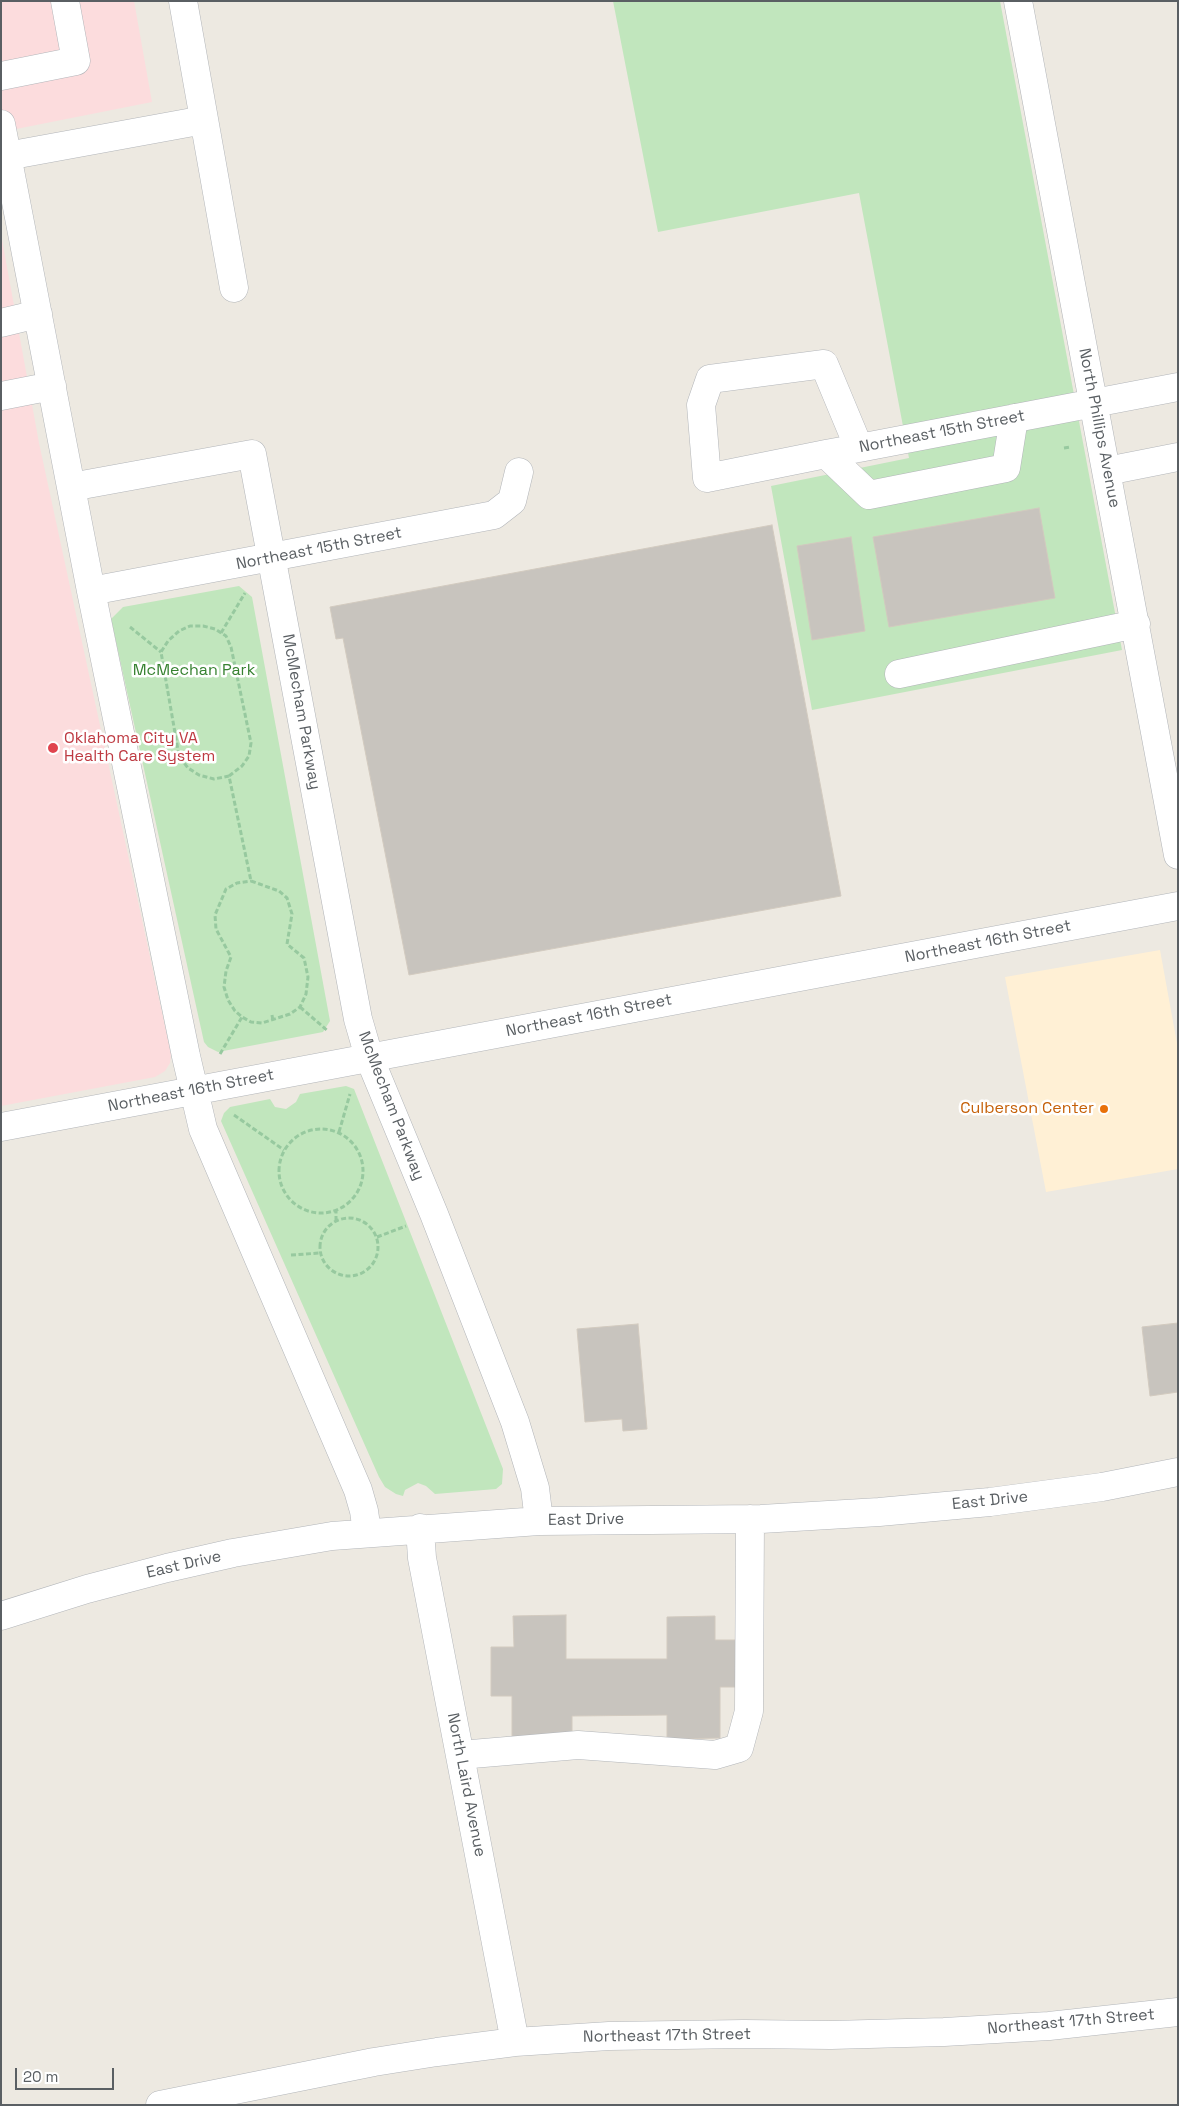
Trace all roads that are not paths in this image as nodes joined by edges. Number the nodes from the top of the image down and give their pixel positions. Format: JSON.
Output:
{"nodes":[{"id":1,"x":65,"y":1,"type":"edge"},
{"id":2,"x":183,"y":1,"type":"edge"},
{"id":3,"x":1018,"y":1,"type":"edge"},
{"id":4,"x":1,"y":76,"type":"edge"},
{"id":5,"x":204,"y":120,"type":"junction"},
{"id":6,"x":1,"y":124,"type":"edge"},
{"id":7,"x":7,"y":156,"type":"junction"},
{"id":8,"x":234,"y":288,"type":"dead end"},
{"id":9,"x":38,"y":314,"type":"junction"},
{"id":10,"x":1,"y":323,"type":"edge"},
{"id":11,"x":52,"y":386,"type":"junction"},
{"id":12,"x":1177,"y":393,"type":"edge"},
{"id":13,"x":1,"y":396,"type":"edge"},
{"id":14,"x":1094,"y":403,"type":"junction"},
{"id":15,"x":1014,"y":418,"type":"junction"},
{"id":16,"x":859,"y":448,"type":"junction"},
{"id":17,"x":826,"y":454,"type":"junction"},
{"id":18,"x":1178,"y":457,"type":"edge"},
{"id":19,"x":1107,"y":471,"type":"junction"},
{"id":20,"x":519,"y":472,"type":"dead end"},
{"id":21,"x":71,"y":487,"type":"junction"},
{"id":22,"x":273,"y":558,"type":"junction"},
{"id":23,"x":91,"y":591,"type":"junction"},
{"id":24,"x":1136,"y":624,"type":"junction"},
{"id":25,"x":900,"y":674,"type":"dead end"},
{"id":26,"x":1178,"y":856,"type":"edge"},
{"id":27,"x":1178,"y":906,"type":"edge"},
{"id":28,"x":369,"y":1057,"type":"junction"},
{"id":29,"x":195,"y":1090,"type":"junction"},
{"id":30,"x":1,"y":1128,"type":"edge"},
{"id":31,"x":1178,"y":1472,"type":"edge"},
{"id":32,"x":750,"y":1519,"type":"junction"},
{"id":33,"x":539,"y":1521,"type":"junction"},
{"id":34,"x":420,"y":1528,"type":"junction"},
{"id":35,"x":367,"y":1532,"type":"junction"},
{"id":36,"x":1,"y":1616,"type":"edge"},
{"id":37,"x":460,"y":1754,"type":"junction"},
{"id":38,"x":1178,"y":2012,"type":"edge"},
{"id":39,"x":515,"y":2042,"type":"junction"},
{"id":40,"x":160,"y":2105,"type":"edge"}],
"edges":[{"from":1,"to":4,"type":"street"},
{"from":2,"to":5,"type":"street"},
{"from":3,"to":14,"type":"street","name":"North Phillips Avenue"},
{"from":5,"to":7,"type":"street"},
{"from":5,"to":8,"type":"street"},
{"from":6,"to":7,"type":"street"},
{"from":7,"to":9,"type":"street"},
{"from":9,"to":10,"type":"street"},
{"from":9,"to":11,"type":"street"},
{"from":11,"to":13,"type":"street"},
{"from":11,"to":21,"type":"street"},
{"from":12,"to":14,"type":"street","name":"Northeast 15th Street"},
{"from":14,"to":15,"type":"street","name":"Northeast 15th Street"},
{"from":14,"to":19,"type":"street","name":"North Phillips Avenue"},
{"from":15,"to":16,"type":"street","name":"Northeast 15th Street"},
{"from":15,"to":17,"type":"street"},
{"from":16,"to":17,"type":"street","name":"Northeast 15th Street"},
{"from":16,"to":17,"type":"street","name":"Northeast 15th Street"},
{"from":18,"to":19,"type":"street"},
{"from":19,"to":24,"type":"street","name":"North Phillips Avenue"},
{"from":20,"to":22,"type":"street","name":"Northeast 15th Street"},
{"from":21,"to":22,"type":"street","name":"McMecham Parkway"},
{"from":21,"to":23,"type":"street"},
{"from":22,"to":23,"type":"street","name":"Northeast 15th Street"},
{"from":22,"to":28,"type":"street","name":"McMecham Parkway"},
{"from":23,"to":29,"type":"street"},
{"from":24,"to":25,"type":"street"},
{"from":24,"to":26,"type":"street","name":"North Phillips Avenue"},
{"from":27,"to":28,"type":"street","name":"Northeast 16th Street"},
{"from":28,"to":29,"type":"street","name":"Northeast 16th Street"},
{"from":28,"to":33,"type":"street","name":"McMecham Parkway"},
{"from":29,"to":30,"type":"street","name":"Northeast 16th Street"},
{"from":29,"to":35,"type":"street"},
{"from":31,"to":32,"type":"street","name":"East Drive"},
{"from":32,"to":33,"type":"street","name":"East Drive"},
{"from":32,"to":37,"type":"street"},
{"from":33,"to":34,"type":"street","name":"East Drive"},
{"from":34,"to":35,"type":"street","name":"East Drive"},
{"from":34,"to":37,"type":"street","name":"North Laird Avenue"},
{"from":35,"to":36,"type":"street","name":"East Drive"},
{"from":37,"to":39,"type":"street","name":"North Laird Avenue"},
{"from":38,"to":39,"type":"street","name":"Northeast 17th Street"},
{"from":39,"to":40,"type":"street","name":"Northeast 17th Street"}]}
